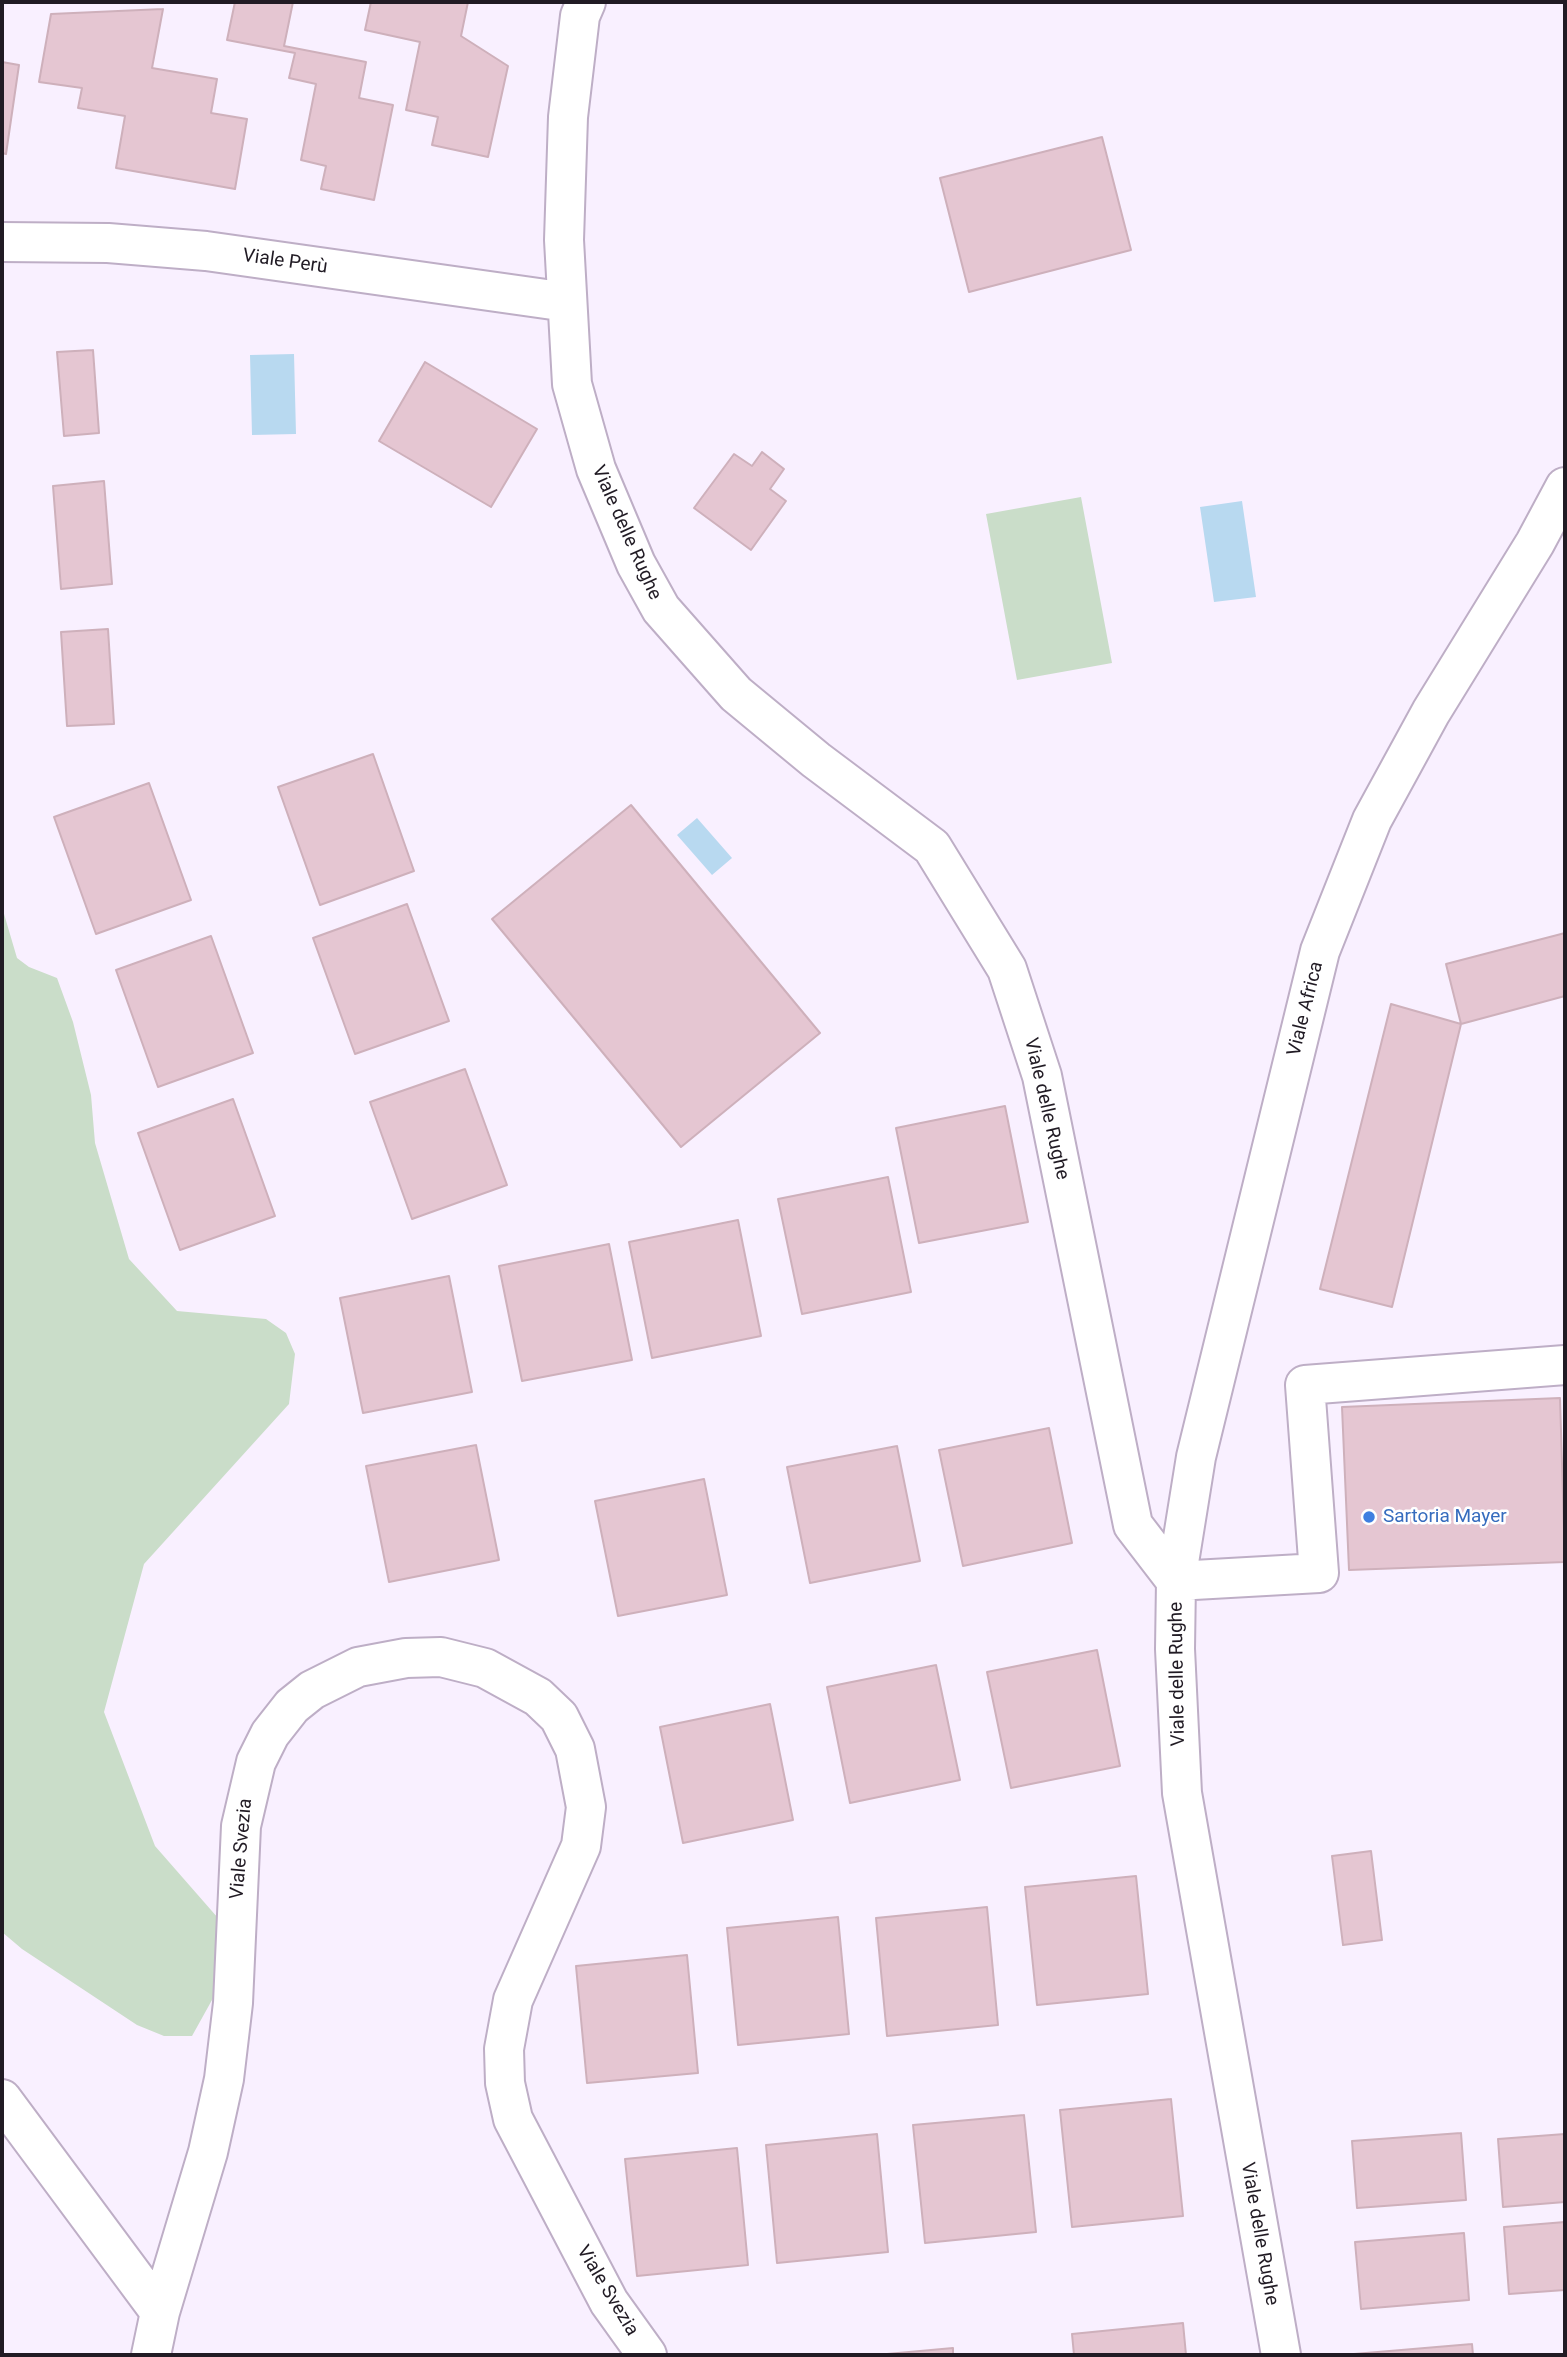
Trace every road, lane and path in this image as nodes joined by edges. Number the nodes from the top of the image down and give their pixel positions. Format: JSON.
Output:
{"nodes":[{"id":1,"x":586,"y":2,"type":"edge"},
{"id":2,"x":2,"y":242,"type":"edge"},
{"id":3,"x":567,"y":302,"type":"junction"},
{"id":4,"x":1565,"y":487,"type":"edge"},
{"id":5,"x":1565,"y":1365,"type":"edge"},
{"id":6,"x":1176,"y":1581,"type":"junction"},
{"id":7,"x":2,"y":2099,"type":"edge"},
{"id":8,"x":160,"y":2312,"type":"junction"},
{"id":9,"x":151,"y":2355,"type":"edge"},
{"id":10,"x":647,"y":2355,"type":"edge"},
{"id":11,"x":1281,"y":2355,"type":"edge"}],
"edges":[{"from":1,"to":3,"type":"street","name":"Viale delle Rughe"},
{"from":2,"to":3,"type":"street","name":"Viale Perù"},
{"from":3,"to":6,"type":"street","name":"Viale delle Rughe"},
{"from":4,"to":6,"type":"street","name":"Viale Africa"},
{"from":5,"to":6,"type":"street"},
{"from":6,"to":11,"type":"street","name":"Viale delle Rughe"},
{"from":7,"to":8,"type":"street"},
{"from":8,"to":9,"type":"street","name":"Viale Svezia"},
{"from":8,"to":10,"type":"street","name":"Viale Svezia"}]}
